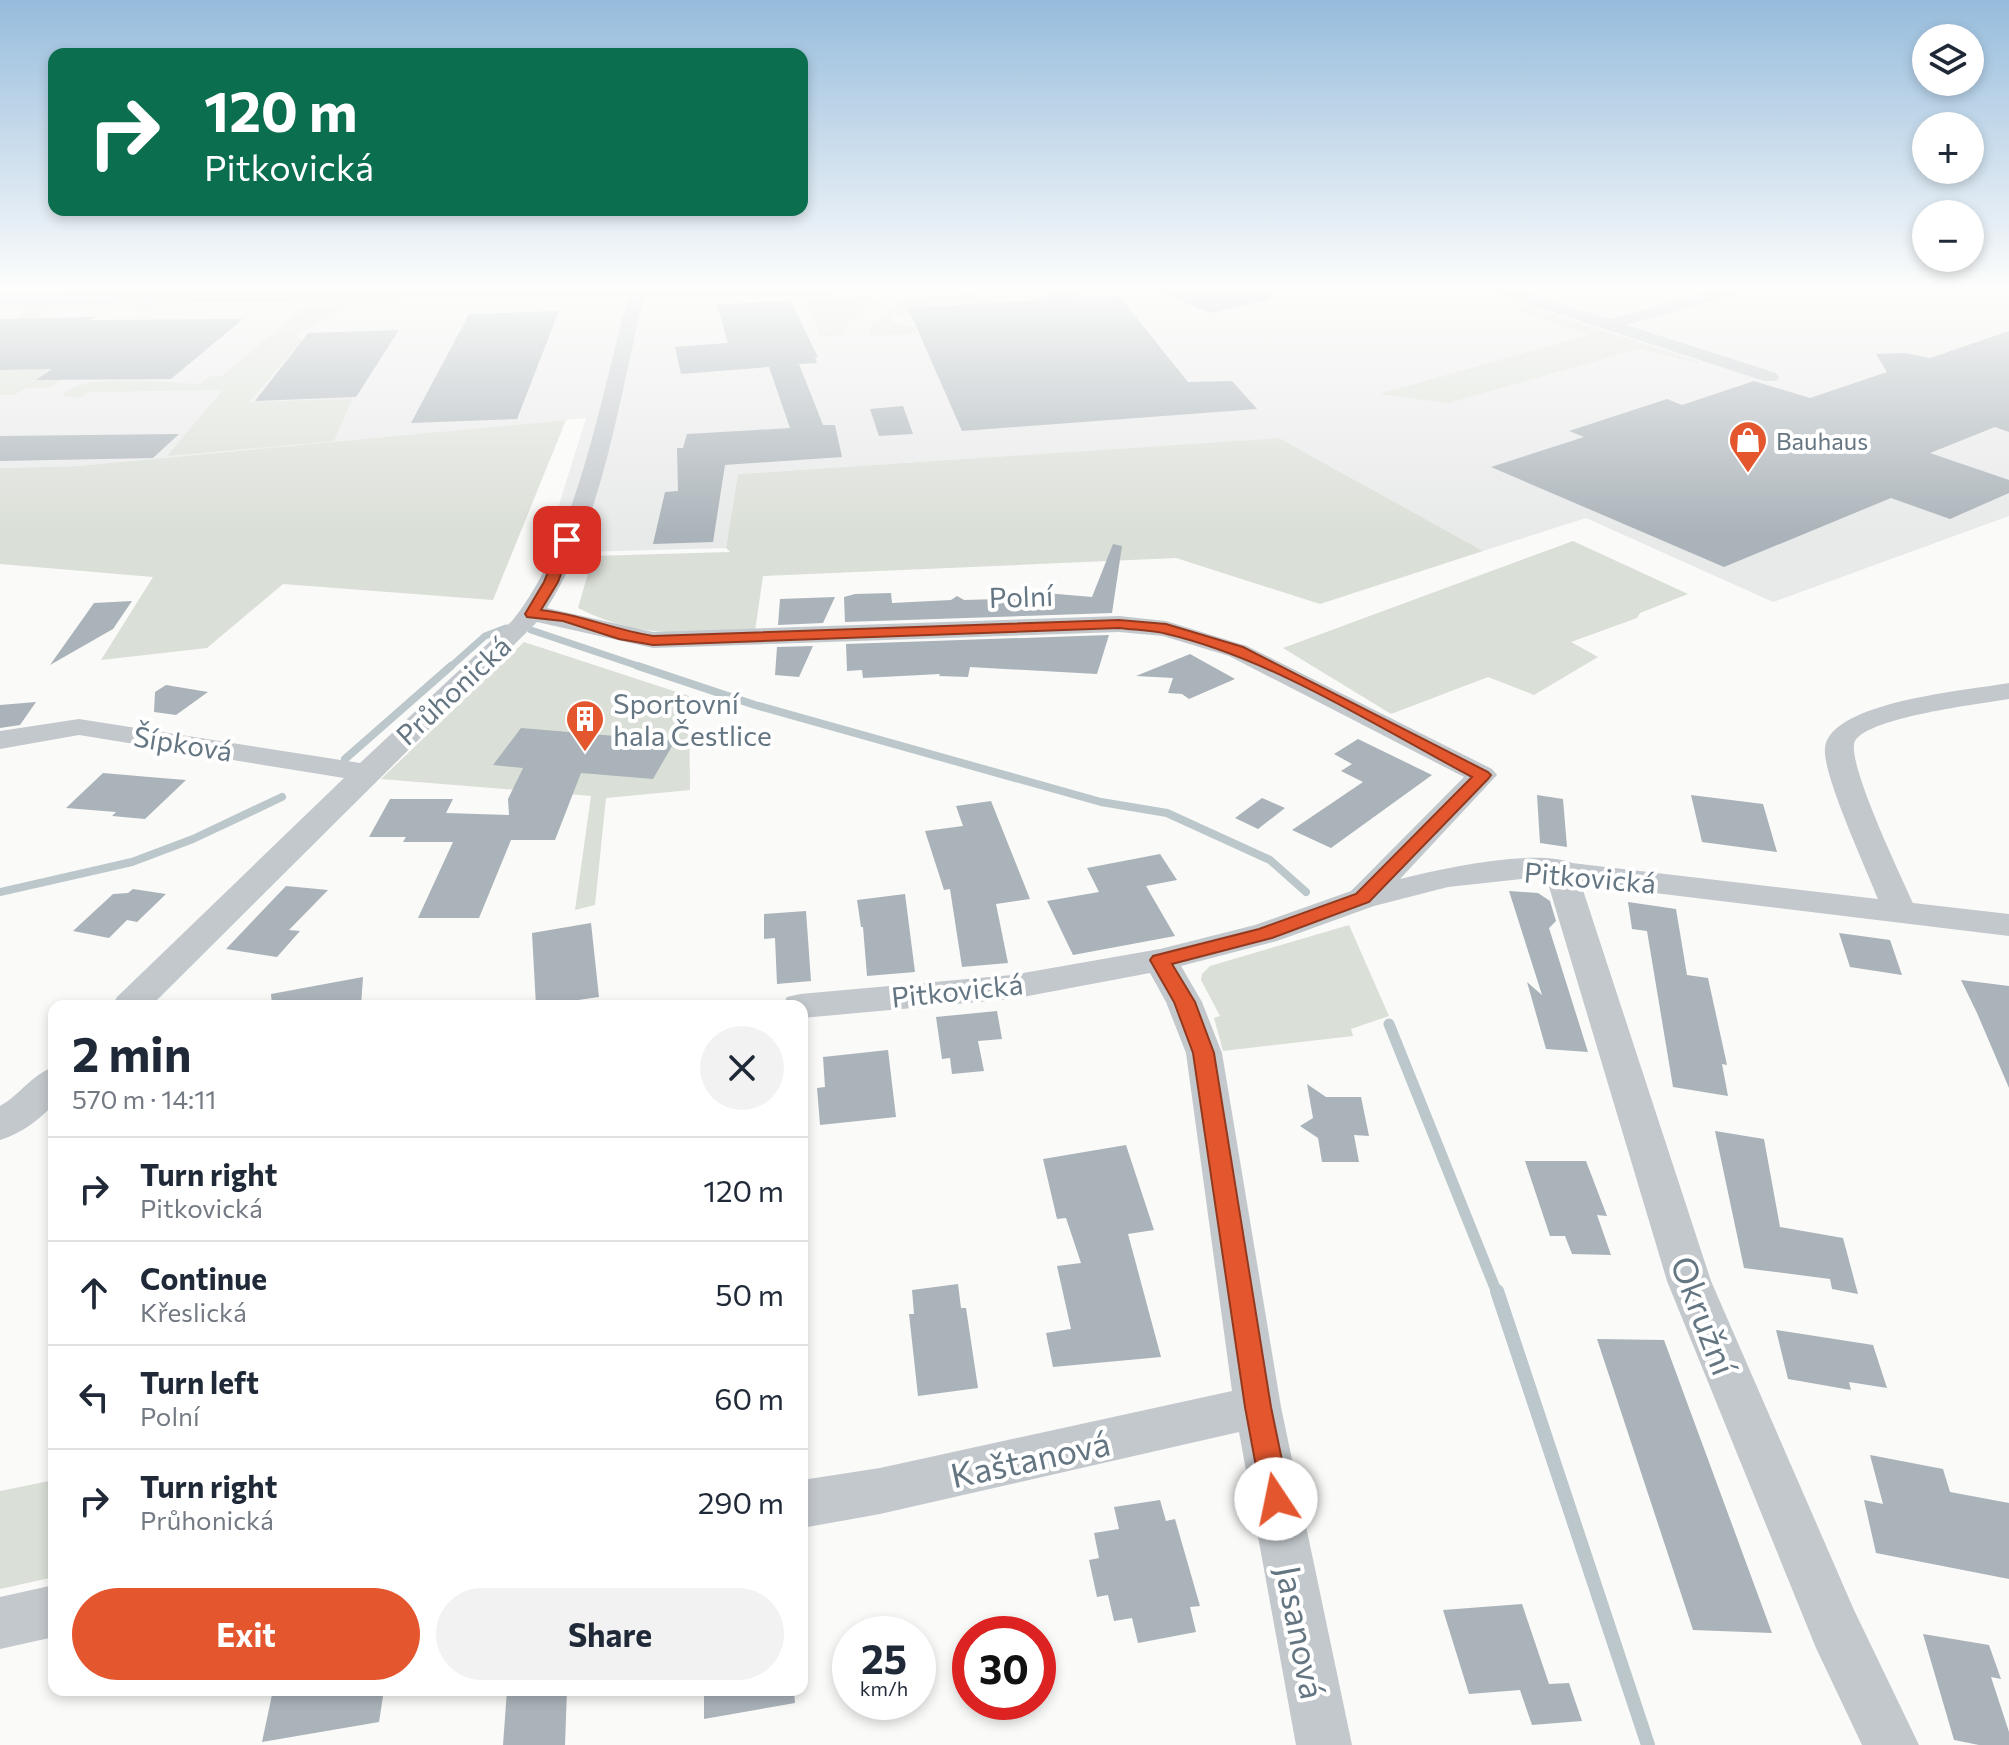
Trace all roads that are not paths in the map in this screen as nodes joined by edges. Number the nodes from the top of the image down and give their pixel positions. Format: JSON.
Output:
{"nodes":[{"id":1,"x":619,"y":371,"type":"edge"},
{"id":2,"x":1753,"y":371,"type":"edge"},
{"id":3,"x":1770,"y":377,"type":"dead end"},
{"id":4,"x":532,"y":614,"type":"junction"},
{"id":5,"x":2009,"y":691,"type":"edge"},
{"id":6,"x":0,"y":740,"type":"edge"},
{"id":7,"x":366,"y":773,"type":"junction"},
{"id":8,"x":1560,"y":869,"type":"junction"},
{"id":9,"x":1363,"y":898,"type":"junction"},
{"id":10,"x":1900,"y":912,"type":"junction"},
{"id":11,"x":2009,"y":925,"type":"edge"},
{"id":12,"x":1160,"y":960,"type":"junction"},
{"id":13,"x":136,"y":1000,"type":"edge"},
{"id":14,"x":808,"y":1005,"type":"edge"},
{"id":15,"x":48,"y":1088,"type":"edge"},
{"id":16,"x":27,"y":1113,"type":"edge"},
{"id":17,"x":1258,"y":1407,"type":"junction"},
{"id":18,"x":808,"y":1503,"type":"edge"},
{"id":19,"x":48,"y":1612,"type":"edge"},
{"id":20,"x":0,"y":1623,"type":"edge"},
{"id":21,"x":1324,"y":1745,"type":"edge"},
{"id":22,"x":1891,"y":1745,"type":"edge"}],
"edges":[{"from":1,"to":4,"type":"street","name":"Průhonická"},
{"from":2,"to":3,"type":"street"},
{"from":4,"to":7,"type":"street","name":"Průhonická"},
{"from":4,"to":9,"type":"street","name":"Polní"},
{"from":5,"to":10,"type":"street"},
{"from":6,"to":7,"type":"street","name":"Šípková"},
{"from":7,"to":13,"type":"street","name":"Průhonická"},
{"from":8,"to":9,"type":"street","name":"Pitkovická"},
{"from":8,"to":10,"type":"street","name":"Pitkovická"},
{"from":8,"to":22,"type":"street","name":"Okružní"},
{"from":9,"to":12,"type":"street","name":"Pitkovická"},
{"from":10,"to":11,"type":"street","name":"Pitkovická"},
{"from":12,"to":14,"type":"street","name":"Pitkovická"},
{"from":12,"to":17,"type":"street","name":"Jasanová"},
{"from":15,"to":16,"type":"street"},
{"from":17,"to":18,"type":"street","name":"Kaštanová"},
{"from":17,"to":21,"type":"street","name":"Jasanová"},
{"from":19,"to":20,"type":"street"}]}
